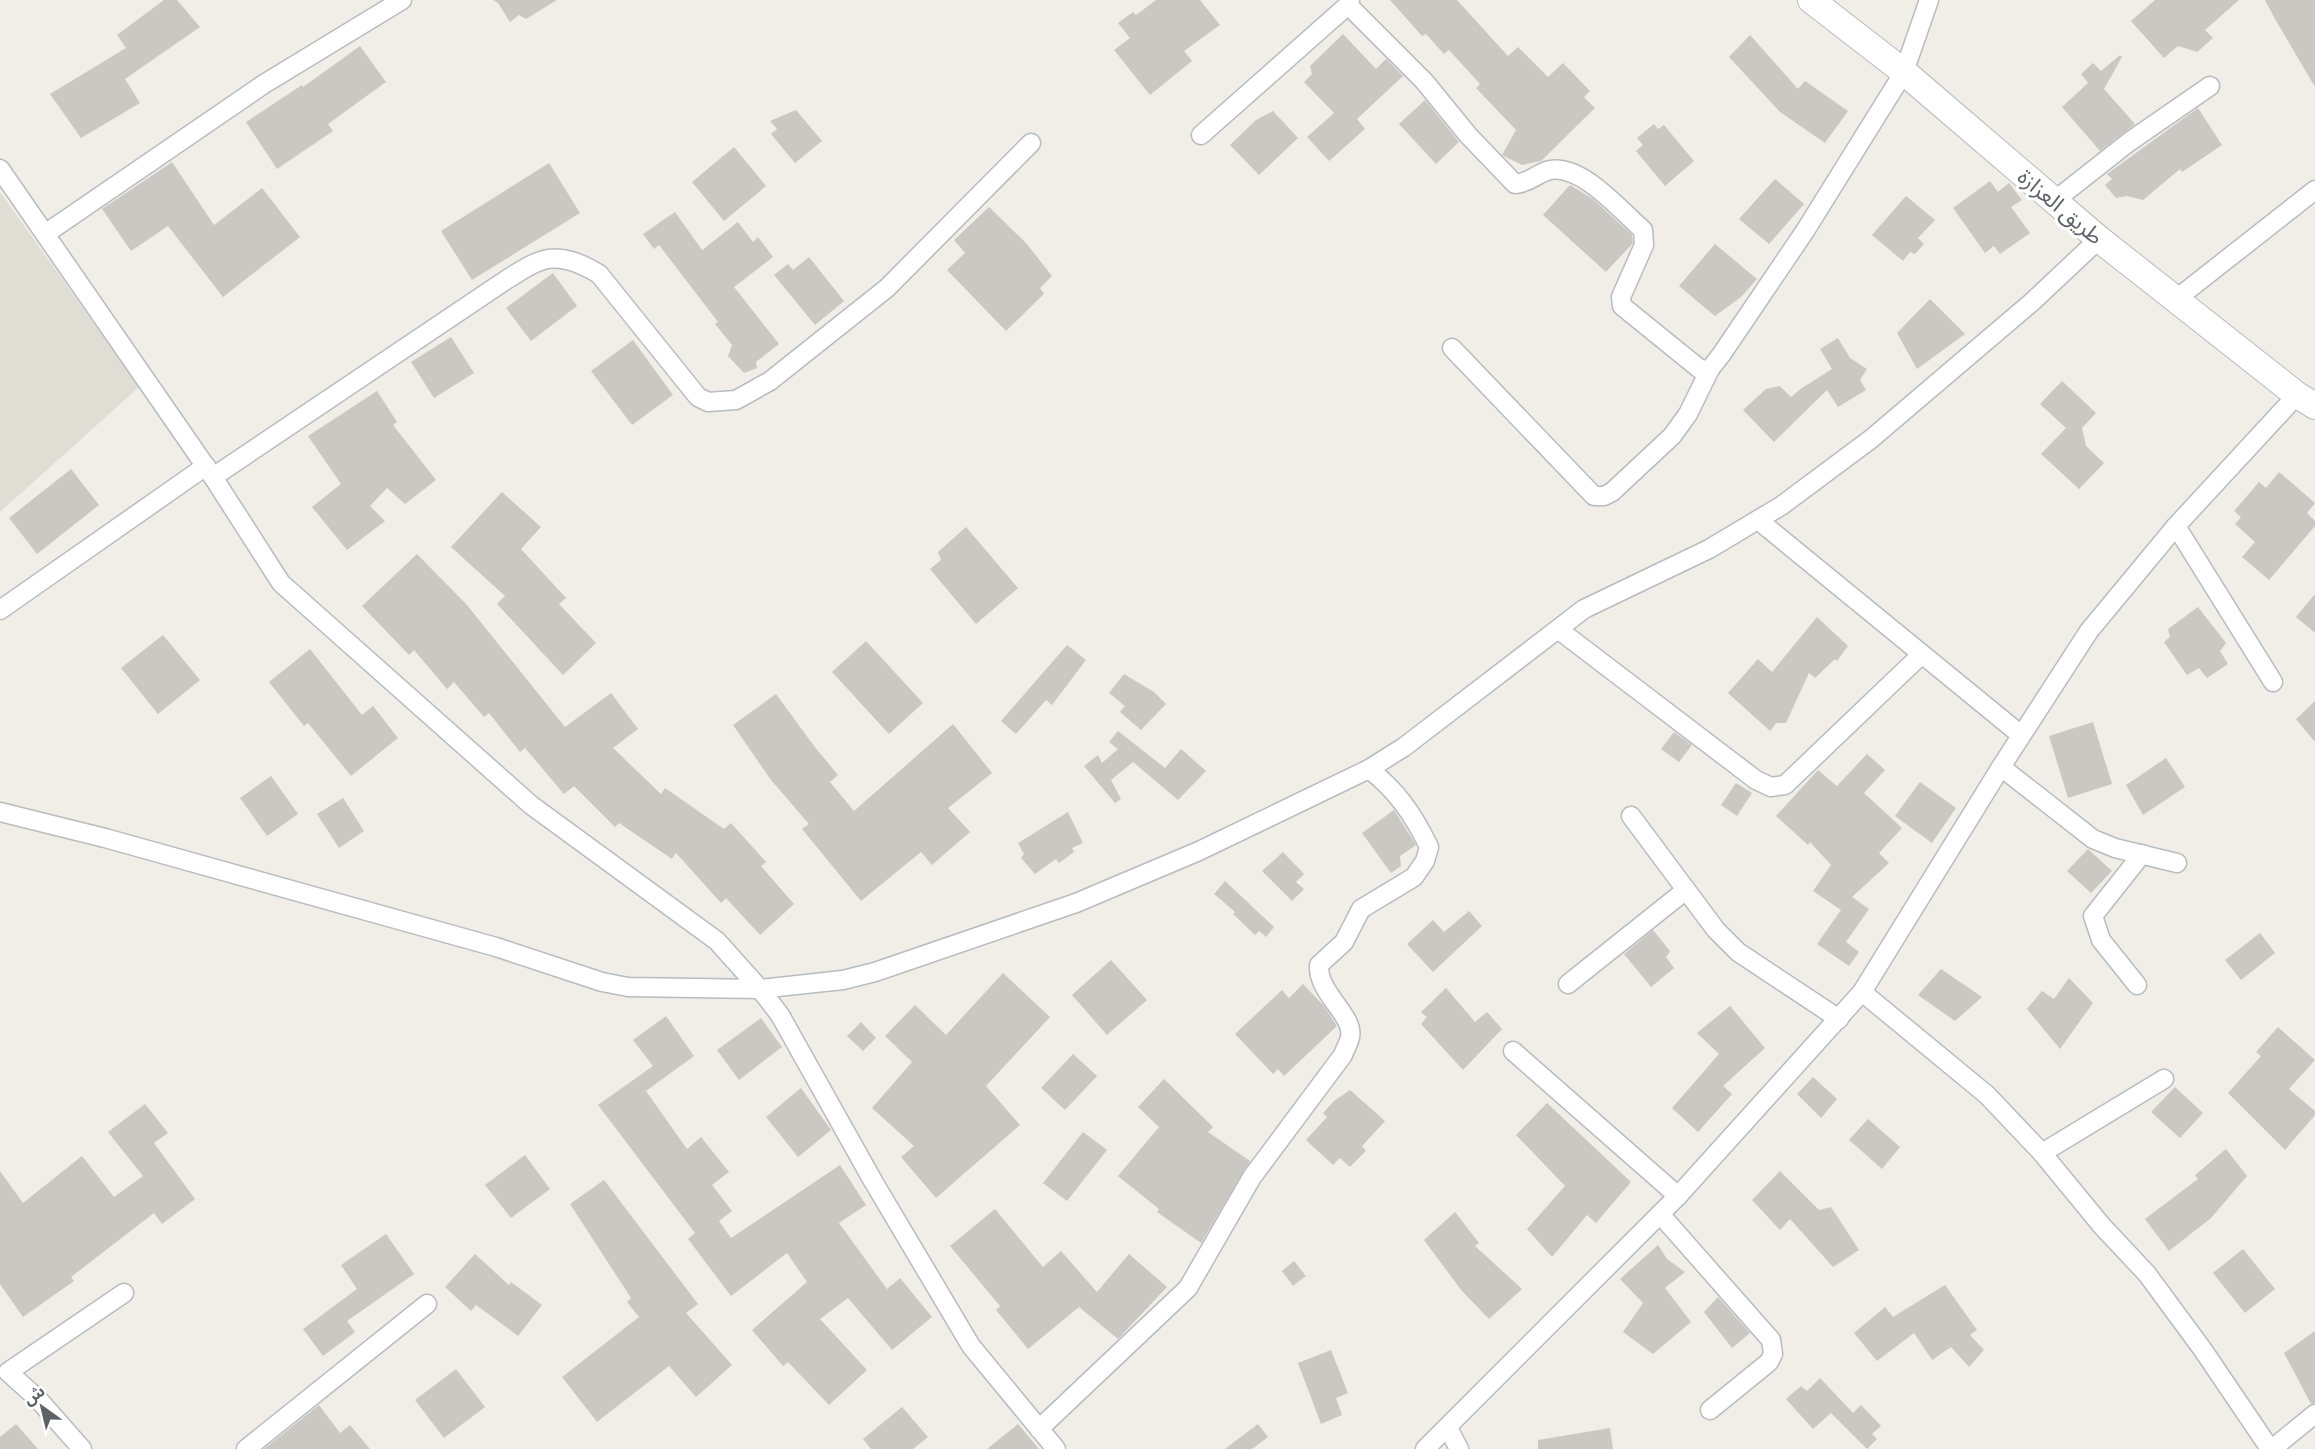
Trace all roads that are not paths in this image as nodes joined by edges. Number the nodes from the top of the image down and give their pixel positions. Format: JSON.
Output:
{"nodes":[{"id":1,"x":402,"y":0,"type":"edge"},
{"id":2,"x":1812,"y":0,"type":"edge"},
{"id":3,"x":1929,"y":0,"type":"edge"},
{"id":4,"x":1349,"y":3,"type":"edge"},
{"id":5,"x":1904,"y":72,"type":"junction"},
{"id":6,"x":2210,"y":86,"type":"dead end"},
{"id":7,"x":1201,"y":135,"type":"dead end"},
{"id":8,"x":1031,"y":143,"type":"dead end"},
{"id":9,"x":0,"y":169,"type":"edge"},
{"id":10,"x":2315,"y":190,"type":"edge"},
{"id":11,"x":2054,"y":201,"type":"junction"},
{"id":12,"x":45,"y":234,"type":"junction"},
{"id":13,"x":2099,"y":238,"type":"junction"},
{"id":14,"x":2175,"y":300,"type":"junction"},
{"id":15,"x":1452,"y":348,"type":"dead end"},
{"id":16,"x":1710,"y":369,"type":"junction"},
{"id":17,"x":2306,"y":401,"type":"edge"},
{"id":18,"x":209,"y":472,"type":"junction"},
{"id":19,"x":1758,"y":520,"type":"junction"},
{"id":20,"x":2176,"y":526,"type":"junction"},
{"id":21,"x":0,"y":610,"type":"edge"},
{"id":22,"x":1559,"y":630,"type":"junction"},
{"id":23,"x":1922,"y":654,"type":"junction"},
{"id":24,"x":2273,"y":682,"type":"dead end"},
{"id":25,"x":2021,"y":735,"type":"junction"},
{"id":26,"x":2001,"y":767,"type":"junction"},
{"id":27,"x":1369,"y":769,"type":"junction"},
{"id":28,"x":0,"y":812,"type":"edge"},
{"id":29,"x":1631,"y":816,"type":"dead end"},
{"id":30,"x":2142,"y":854,"type":"junction"},
{"id":31,"x":2177,"y":863,"type":"dead end"},
{"id":32,"x":1686,"y":890,"type":"junction"},
{"id":33,"x":1568,"y":984,"type":"dead end"},
{"id":34,"x":2137,"y":985,"type":"dead end"},
{"id":35,"x":760,"y":988,"type":"junction"},
{"id":36,"x":1862,"y":992,"type":"junction"},
{"id":37,"x":1839,"y":1019,"type":"junction"},
{"id":38,"x":1513,"y":1051,"type":"dead end"},
{"id":39,"x":2164,"y":1079,"type":"dead end"},
{"id":40,"x":2042,"y":1154,"type":"junction"},
{"id":41,"x":1678,"y":1196,"type":"junction"},
{"id":42,"x":1660,"y":1214,"type":"junction"},
{"id":43,"x":124,"y":1293,"type":"dead end"},
{"id":44,"x":428,"y":1304,"type":"dead end"},
{"id":45,"x":3,"y":1370,"type":"edge"},
{"id":46,"x":1710,"y":1410,"type":"dead end"},
{"id":47,"x":2315,"y":1414,"type":"edge"},
{"id":48,"x":1448,"y":1428,"type":"junction"},
{"id":49,"x":1040,"y":1429,"type":"junction"},
{"id":50,"x":82,"y":1449,"type":"edge"},
{"id":51,"x":246,"y":1449,"type":"edge"},
{"id":52,"x":1056,"y":1449,"type":"edge"},
{"id":53,"x":1425,"y":1449,"type":"edge"},
{"id":54,"x":1459,"y":1449,"type":"edge"},
{"id":55,"x":2271,"y":1449,"type":"edge"}],
"edges":[{"from":1,"to":12,"type":"street"},
{"from":2,"to":5,"type":"street","name":"طريق العزازة"},
{"from":3,"to":5,"type":"street"},
{"from":4,"to":7,"type":"street"},
{"from":4,"to":16,"type":"street"},
{"from":5,"to":11,"type":"street","name":"طريق العزازة"},
{"from":5,"to":16,"type":"street"},
{"from":6,"to":11,"type":"street"},
{"from":8,"to":18,"type":"street"},
{"from":9,"to":12,"type":"street"},
{"from":10,"to":14,"type":"street"},
{"from":11,"to":13,"type":"street","name":"طريق العزازة"},
{"from":12,"to":18,"type":"street"},
{"from":13,"to":14,"type":"street","name":"طريق العزازة"},
{"from":13,"to":19,"type":"street"},
{"from":14,"to":17,"type":"street","name":"طريق العزازة"},
{"from":15,"to":16,"type":"street"},
{"from":17,"to":20,"type":"street"},
{"from":18,"to":21,"type":"street"},
{"from":18,"to":35,"type":"street"},
{"from":19,"to":22,"type":"street"},
{"from":19,"to":23,"type":"street"},
{"from":20,"to":24,"type":"street"},
{"from":20,"to":25,"type":"street"},
{"from":22,"to":23,"type":"street"},
{"from":22,"to":27,"type":"street"},
{"from":23,"to":25,"type":"street"},
{"from":25,"to":26,"type":"street"},
{"from":26,"to":30,"type":"street"},
{"from":26,"to":36,"type":"street"},
{"from":27,"to":35,"type":"street"},
{"from":27,"to":49,"type":"street"},
{"from":28,"to":35,"type":"street"},
{"from":29,"to":32,"type":"street"},
{"from":30,"to":31,"type":"street"},
{"from":30,"to":34,"type":"street"},
{"from":32,"to":33,"type":"street"},
{"from":32,"to":37,"type":"street"},
{"from":35,"to":49,"type":"street"},
{"from":36,"to":37,"type":"street"},
{"from":36,"to":40,"type":"street"},
{"from":37,"to":41,"type":"street"},
{"from":38,"to":41,"type":"street"},
{"from":39,"to":40,"type":"street"},
{"from":40,"to":55,"type":"street"},
{"from":41,"to":42,"type":"street"},
{"from":42,"to":46,"type":"street"},
{"from":42,"to":48,"type":"street"},
{"from":43,"to":45,"type":"street"},
{"from":44,"to":51,"type":"street"},
{"from":45,"to":50,"type":"street"},
{"from":47,"to":55,"type":"street"},
{"from":48,"to":53,"type":"street"},
{"from":48,"to":54,"type":"street"},
{"from":49,"to":52,"type":"street"}]}
